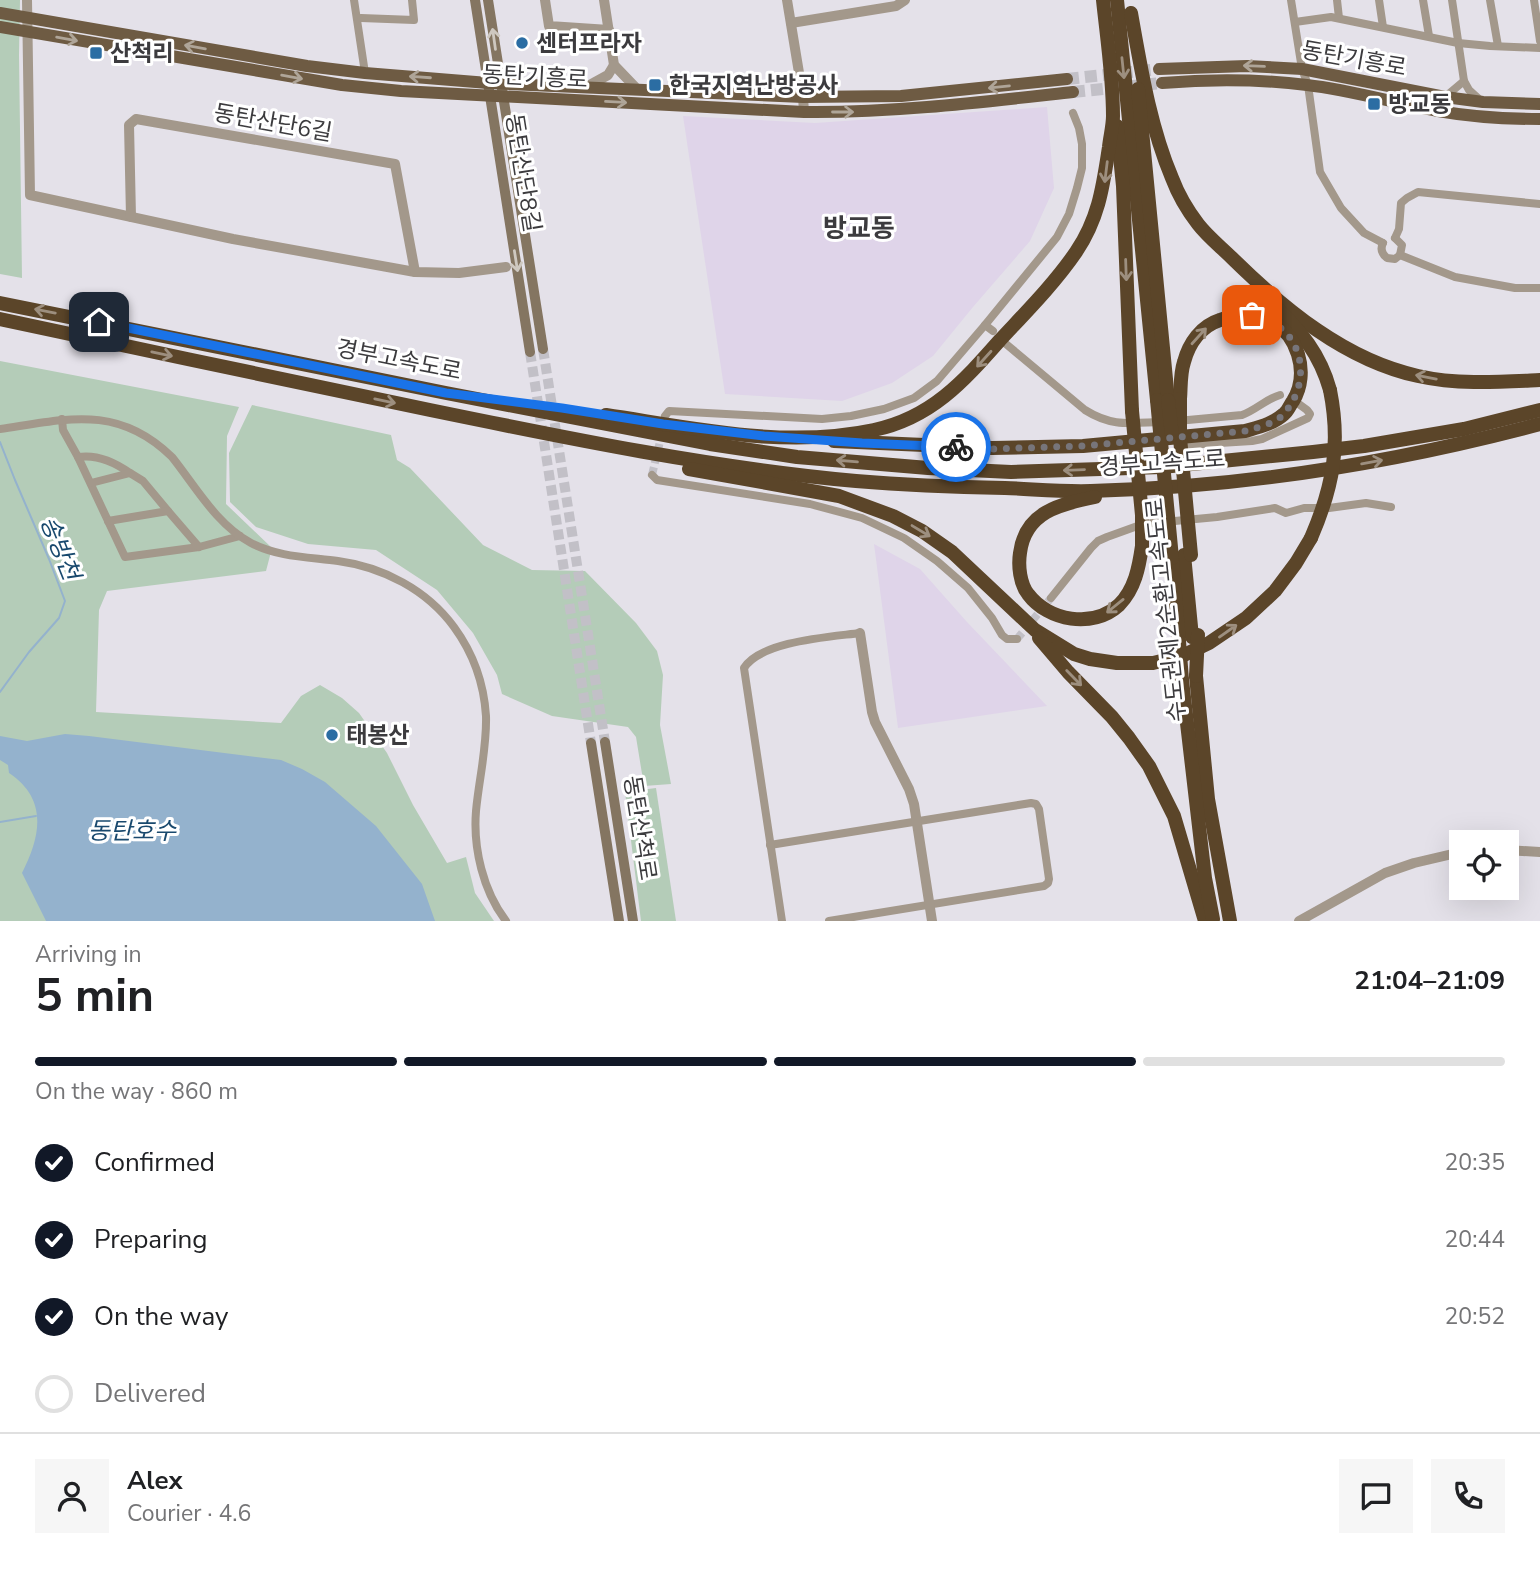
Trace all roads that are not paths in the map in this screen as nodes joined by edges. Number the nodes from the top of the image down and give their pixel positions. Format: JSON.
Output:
{"nodes":[{"id":1,"x":27,"y":0,"type":"edge"},
{"id":2,"x":354,"y":0,"type":"edge"},
{"id":3,"x":412,"y":0,"type":"edge"},
{"id":4,"x":475,"y":0,"type":"edge"},
{"id":5,"x":488,"y":0,"type":"edge"},
{"id":6,"x":545,"y":0,"type":"edge"},
{"id":7,"x":604,"y":0,"type":"edge"},
{"id":8,"x":788,"y":0,"type":"edge"},
{"id":9,"x":905,"y":0,"type":"edge"},
{"id":10,"x":1103,"y":0,"type":"edge"},
{"id":11,"x":1117,"y":0,"type":"edge"},
{"id":12,"x":1291,"y":0,"type":"edge"},
{"id":13,"x":1336,"y":0,"type":"edge"},
{"id":14,"x":1379,"y":0,"type":"edge"},
{"id":15,"x":1423,"y":0,"type":"edge"},
{"id":16,"x":1451,"y":0,"type":"edge"},
{"id":17,"x":1490,"y":0,"type":"edge"},
{"id":18,"x":1534,"y":0,"type":"edge"},
{"id":19,"x":1130,"y":7,"type":"edge"},
{"id":20,"x":0,"y":13,"type":"edge"},
{"id":21,"x":361,"y":18,"type":"dead end"},
{"id":22,"x":1339,"y":18,"type":"junction"},
{"id":23,"x":1295,"y":22,"type":"junction"},
{"id":24,"x":791,"y":23,"type":"junction"},
{"id":25,"x":28,"y":25,"type":"junction"},
{"id":26,"x":0,"y":27,"type":"edge"},
{"id":27,"x":1383,"y":27,"type":"junction"},
{"id":28,"x":609,"y":30,"type":"junction"},
{"id":29,"x":1429,"y":36,"type":"junction"},
{"id":30,"x":1540,"y":41,"type":"edge"},
{"id":31,"x":1458,"y":43,"type":"junction"},
{"id":32,"x":1497,"y":47,"type":"junction"},
{"id":33,"x":1540,"y":48,"type":"edge"},
{"id":34,"x":614,"y":65,"type":"junction"},
{"id":35,"x":1302,"y":69,"type":"junction"},
{"id":36,"x":365,"y":73,"type":"junction"},
{"id":37,"x":1067,"y":79,"type":"tunnel mouth"},
{"id":38,"x":1111,"y":80,"type":"junction"},
{"id":39,"x":1464,"y":81,"type":"junction"},
{"id":40,"x":1308,"y":85,"type":"junction"},
{"id":41,"x":589,"y":86,"type":"junction"},
{"id":42,"x":496,"y":89,"type":"junction"},
{"id":43,"x":637,"y":89,"type":"junction"},
{"id":44,"x":1073,"y":92,"type":"tunnel mouth"},
{"id":45,"x":803,"y":97,"type":"junction"},
{"id":46,"x":1445,"y":97,"type":"junction"},
{"id":47,"x":1483,"y":102,"type":"junction"},
{"id":48,"x":1540,"y":104,"type":"edge"},
{"id":49,"x":804,"y":112,"type":"junction"},
{"id":50,"x":1073,"y":113,"type":"dead end"},
{"id":51,"x":1540,"y":119,"type":"edge"},
{"id":52,"x":1540,"y":204,"type":"edge"},
{"id":53,"x":131,"y":217,"type":"junction"},
{"id":54,"x":1199,"y":225,"type":"junction"},
{"id":55,"x":1395,"y":238,"type":"junction"},
{"id":56,"x":1383,"y":243,"type":"junction"},
{"id":57,"x":1400,"y":255,"type":"junction"},
{"id":58,"x":506,"y":267,"type":"dead end"},
{"id":59,"x":415,"y":272,"type":"junction"},
{"id":60,"x":1540,"y":288,"type":"edge"},
{"id":61,"x":0,"y":303,"type":"edge"},
{"id":62,"x":0,"y":319,"type":"edge"},
{"id":63,"x":1006,"y":344,"type":"dead end"},
{"id":64,"x":543,"y":349,"type":"tunnel mouth"},
{"id":65,"x":530,"y":352,"type":"tunnel mouth"},
{"id":66,"x":1540,"y":380,"type":"edge"},
{"id":67,"x":446,"y":393,"type":"junction"},
{"id":68,"x":1280,"y":395,"type":"dead end"},
{"id":69,"x":1168,"y":400,"type":"junction"},
{"id":70,"x":1296,"y":402,"type":"dead end"},
{"id":71,"x":1540,"y":410,"type":"edge"},
{"id":72,"x":665,"y":416,"type":"dead end"},
{"id":73,"x":62,"y":419,"type":"junction"},
{"id":74,"x":1540,"y":424,"type":"edge"},
{"id":75,"x":0,"y":429,"type":"edge"},
{"id":76,"x":548,"y":435,"type":"junction"},
{"id":77,"x":764,"y":436,"type":"junction"},
{"id":78,"x":1187,"y":446,"type":"dead end"},
{"id":79,"x":78,"y":457,"type":"junction"},
{"id":80,"x":130,"y":473,"type":"junction"},
{"id":81,"x":652,"y":475,"type":"dead end"},
{"id":82,"x":91,"y":483,"type":"junction"},
{"id":83,"x":1155,"y":488,"type":"junction"},
{"id":84,"x":1391,"y":507,"type":"dead end"},
{"id":85,"x":168,"y":511,"type":"junction"},
{"id":86,"x":108,"y":521,"type":"junction"},
{"id":87,"x":240,"y":536,"type":"junction"},
{"id":88,"x":199,"y":547,"type":"junction"},
{"id":89,"x":1182,"y":556,"type":"junction"},
{"id":90,"x":1051,"y":598,"type":"tunnel mouth"},
{"id":91,"x":1012,"y":608,"type":"junction"},
{"id":92,"x":860,"y":633,"type":"joint"},
{"id":93,"x":1189,"y":638,"type":"junction"},
{"id":94,"x":1017,"y":639,"type":"dead end"},
{"id":95,"x":1189,"y":678,"type":"junction"},
{"id":96,"x":605,"y":742,"type":"tunnel mouth"},
{"id":97,"x":591,"y":743,"type":"tunnel mouth"},
{"id":98,"x":916,"y":821,"type":"junction"},
{"id":99,"x":770,"y":845,"type":"junction"},
{"id":100,"x":1519,"y":851,"type":"edge"},
{"id":101,"x":1540,"y":852,"type":"edge"},
{"id":102,"x":1449,"y":855,"type":"edge"},
{"id":103,"x":930,"y":905,"type":"junction"},
{"id":104,"x":506,"y":921,"type":"edge"},
{"id":105,"x":619,"y":921,"type":"edge"},
{"id":106,"x":634,"y":921,"type":"edge"},
{"id":107,"x":782,"y":921,"type":"edge"},
{"id":108,"x":829,"y":921,"type":"edge"},
{"id":109,"x":932,"y":921,"type":"edge"},
{"id":110,"x":1205,"y":921,"type":"edge"},
{"id":111,"x":1213,"y":921,"type":"edge"},
{"id":112,"x":1230,"y":921,"type":"edge"},
{"id":113,"x":1299,"y":921,"type":"edge"}],
"edges":[{"from":1,"to":25,"type":"street"},
{"from":2,"to":36,"type":"street"},
{"from":3,"to":21,"type":"street"},
{"from":4,"to":42,"type":"main road","name":"동탄산단8길"},
{"from":42,"to":5,"type":"main road","name":"동탄산단8길","one_way":true},
{"from":6,"to":28,"type":"street"},
{"from":7,"to":28,"type":"street"},
{"from":8,"to":24,"type":"street"},
{"from":9,"to":24,"type":"street"},
{"from":10,"to":38,"type":"highway"},
{"from":11,"to":69,"type":"highway","name":"수도권제2순환고속도로","one_way":true},
{"from":12,"to":23,"type":"street"},
{"from":13,"to":22,"type":"street"},
{"from":14,"to":27,"type":"street"},
{"from":15,"to":29,"type":"street"},
{"from":16,"to":31,"type":"street"},
{"from":17,"to":32,"type":"street"},
{"from":18,"to":30,"type":"street"},
{"from":19,"to":54,"type":"highway"},
{"from":19,"to":69,"type":"highway","name":"수도권제2순환고속도로"},
{"from":20,"to":25,"type":"main road","name":"동탄기흥로"},
{"from":22,"to":23,"type":"street"},
{"from":22,"to":27,"type":"street"},
{"from":23,"to":35,"type":"street"},
{"from":24,"to":45,"type":"street"},
{"from":25,"to":26,"type":"main road","name":"동탄기흥로"},
{"from":36,"to":25,"type":"main road","name":"동탄기흥로","one_way":true},
{"from":25,"to":42,"type":"main road","name":"동탄기흥로","one_way":true},
{"from":25,"to":53,"type":"street"},
{"from":27,"to":29,"type":"street"},
{"from":28,"to":34,"type":"street"},
{"from":29,"to":31,"type":"street"},
{"from":31,"to":32,"type":"street"},
{"from":31,"to":39,"type":"street"},
{"from":32,"to":33,"type":"street"},
{"from":34,"to":41,"type":"street"},
{"from":34,"to":43,"type":"street"},
{"from":35,"to":40,"type":"street"},
{"from":35,"to":40,"type":"main road","name":"동탄기흥로","one_way":true},
{"from":35,"to":46,"type":"main road","name":"동탄기흥로"},
{"from":42,"to":36,"type":"main road","name":"동탄기흥로","one_way":true},
{"from":37,"to":45,"type":"main road","name":"동탄기흥로","one_way":true},
{"from":38,"to":77,"type":"highway","one_way":true},
{"from":38,"to":83,"type":"highway","one_way":true,"bridge":true},
{"from":39,"to":46,"type":"street"},
{"from":39,"to":47,"type":"street"},
{"from":40,"to":51,"type":"main road","name":"동탄기흥로"},
{"from":40,"to":56,"type":"street"},
{"from":41,"to":42,"type":"main road","name":"동탄기흥로"},
{"from":41,"to":43,"type":"main road","name":"동탄기흥로"},
{"from":42,"to":49,"type":"main road","name":"동탄기흥로","one_way":true},
{"from":42,"to":64,"type":"main road","name":"동탄산단8길"},
{"from":42,"to":65,"type":"main road","name":"동탄산단8길","one_way":true},
{"from":43,"to":45,"type":"main road","name":"동탄기흥로"},
{"from":49,"to":44,"type":"main road","name":"동탄기흥로","one_way":true},
{"from":45,"to":49,"type":"street"},
{"from":46,"to":47,"type":"main road","name":"동탄기흥로"},
{"from":47,"to":48,"type":"main road","name":"동탄기흥로"},
{"from":50,"to":72,"type":"street"},
{"from":52,"to":55,"type":"street"},
{"from":53,"to":59,"type":"street"},
{"from":53,"to":59,"type":"street","name":"동탄산단6길"},
{"from":66,"to":54,"type":"highway","one_way":true},
{"from":91,"to":54,"type":"highway","one_way":true,"bridge":true},
{"from":55,"to":56,"type":"street"},
{"from":55,"to":57,"type":"street"},
{"from":56,"to":57,"type":"street"},
{"from":57,"to":60,"type":"street"},
{"from":58,"to":59,"type":"street"},
{"from":67,"to":61,"type":"highway","name":"경부고속도로","one_way":true},
{"from":62,"to":76,"type":"highway","name":"경부고속도로","one_way":true},
{"from":63,"to":68,"type":"street"},
{"from":71,"to":67,"type":"highway","name":"경부고속도로","one_way":true},
{"from":67,"to":77,"type":"highway"},
{"from":69,"to":77,"type":"highway","one_way":true},
{"from":69,"to":89,"type":"highway","name":"수도권제2순환고속도로","bridge":true},
{"from":69,"to":89,"type":"highway","bridge":true},
{"from":70,"to":78,"type":"street"},
{"from":73,"to":75,"type":"street"},
{"from":73,"to":79,"type":"street"},
{"from":73,"to":87,"type":"street"},
{"from":83,"to":74,"type":"highway","name":"경부고속도로","one_way":true},
{"from":76,"to":83,"type":"highway","name":"경부고속도로"},
{"from":76,"to":91,"type":"highway","one_way":true},
{"from":79,"to":80,"type":"street"},
{"from":79,"to":82,"type":"street"},
{"from":80,"to":82,"type":"street"},
{"from":80,"to":85,"type":"street"},
{"from":81,"to":94,"type":"street"},
{"from":82,"to":86,"type":"street"},
{"from":84,"to":90,"type":"street"},
{"from":85,"to":86,"type":"street"},
{"from":85,"to":88,"type":"street"},
{"from":86,"to":88,"type":"street"},
{"from":87,"to":88,"type":"street"},
{"from":87,"to":104,"type":"street"},
{"from":89,"to":93,"type":"highway"},
{"from":89,"to":93,"type":"highway","name":"수도권제2순환고속도로"},
{"from":91,"to":110,"type":"highway","one_way":true},
{"from":92,"to":98,"type":"street"},
{"from":92,"to":99,"type":"street"},
{"from":93,"to":95,"type":"highway","bridge":true},
{"from":95,"to":111,"type":"highway","name":"수도권제2순환고속도로"},
{"from":95,"to":112,"type":"highway","name":"수도권제2순환고속도로"},
{"from":96,"to":106,"type":"main road","name":"동탄산척로"},
{"from":97,"to":105,"type":"main road","name":"동탄산척로"},
{"from":98,"to":99,"type":"street"},
{"from":98,"to":103,"type":"street"},
{"from":98,"to":103,"type":"street"},
{"from":99,"to":107,"type":"street"},
{"from":100,"to":101,"type":"street"},
{"from":102,"to":113,"type":"street"},
{"from":103,"to":108,"type":"street"},
{"from":103,"to":109,"type":"street"}]}
